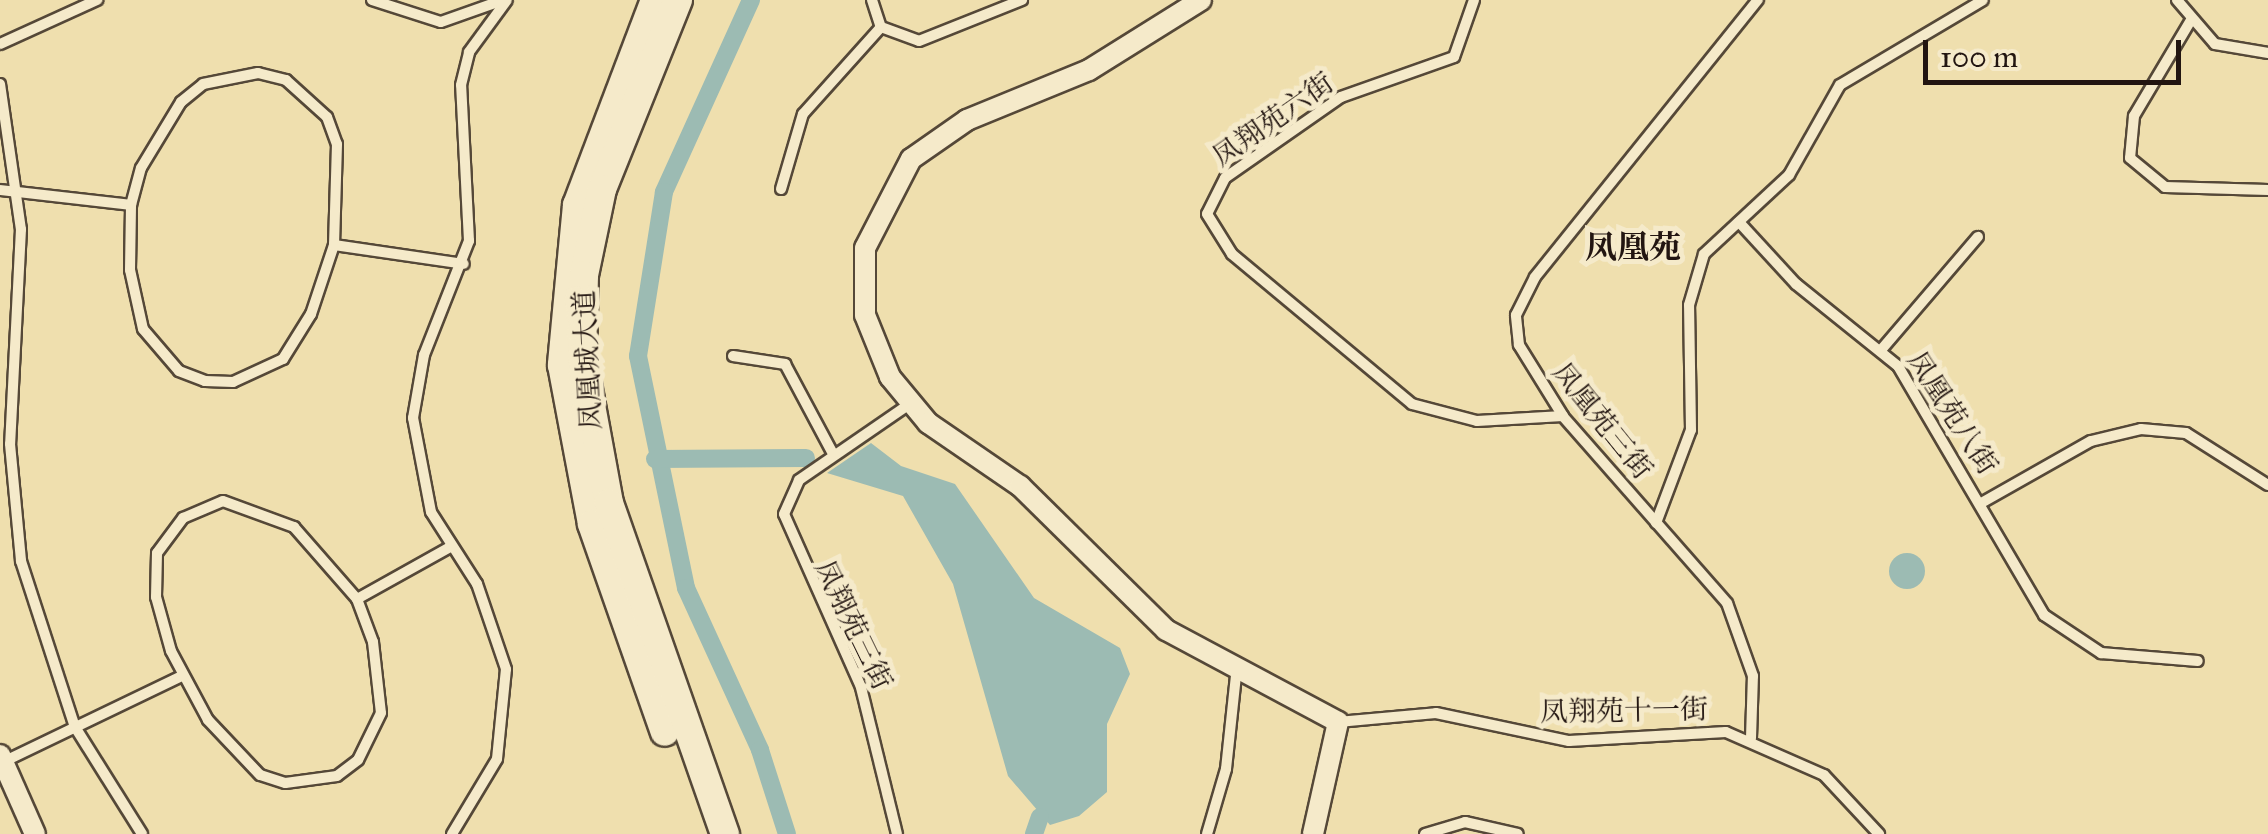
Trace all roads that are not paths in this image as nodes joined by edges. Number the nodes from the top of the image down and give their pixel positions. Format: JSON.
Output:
{"nodes":[{"id":1,"x":96,"y":0,"type":"edge"},
{"id":2,"x":372,"y":0,"type":"edge"},
{"id":3,"x":505,"y":0,"type":"edge"},
{"id":4,"x":655,"y":0,"type":"edge"},
{"id":5,"x":678,"y":0,"type":"edge"},
{"id":6,"x":872,"y":0,"type":"edge"},
{"id":7,"x":1022,"y":0,"type":"edge"},
{"id":8,"x":1201,"y":0,"type":"edge"},
{"id":9,"x":1474,"y":0,"type":"edge"},
{"id":10,"x":1758,"y":0,"type":"edge"},
{"id":11,"x":1984,"y":0,"type":"edge"},
{"id":12,"x":2177,"y":0,"type":"edge"},
{"id":13,"x":2191,"y":20,"type":"junction"},
{"id":14,"x":881,"y":27,"type":"junction"},
{"id":15,"x":0,"y":44,"type":"edge"},
{"id":16,"x":2268,"y":53,"type":"edge"},
{"id":17,"x":0,"y":84,"type":"edge"},
{"id":18,"x":781,"y":189,"type":"dead end"},
{"id":19,"x":0,"y":190,"type":"edge"},
{"id":20,"x":18,"y":190,"type":"junction"},
{"id":21,"x":2268,"y":190,"type":"edge"},
{"id":22,"x":131,"y":205,"type":"junction"},
{"id":23,"x":1739,"y":222,"type":"junction"},
{"id":24,"x":1978,"y":237,"type":"dead end"},
{"id":25,"x":334,"y":245,"type":"junction"},
{"id":26,"x":464,"y":264,"type":"junction"},
{"id":27,"x":1881,"y":350,"type":"junction"},
{"id":28,"x":733,"y":356,"type":"dead end"},
{"id":29,"x":911,"y":404,"type":"junction"},
{"id":30,"x":1563,"y":416,"type":"junction"},
{"id":31,"x":833,"y":454,"type":"junction"},
{"id":32,"x":2268,"y":485,"type":"edge"},
{"id":33,"x":1983,"y":502,"type":"junction"},
{"id":34,"x":1656,"y":523,"type":"junction"},
{"id":35,"x":450,"y":547,"type":"junction"},
{"id":36,"x":357,"y":599,"type":"junction"},
{"id":37,"x":2198,"y":661,"type":"dead end"},
{"id":38,"x":1236,"y":675,"type":"junction"},
{"id":39,"x":182,"y":676,"type":"junction"},
{"id":40,"x":1338,"y":722,"type":"junction"},
{"id":41,"x":75,"y":727,"type":"junction"},
{"id":42,"x":1751,"y":738,"type":"junction"},
{"id":43,"x":2,"y":758,"type":"edge"},
{"id":44,"x":35,"y":834,"type":"edge"},
{"id":45,"x":142,"y":834,"type":"edge"},
{"id":46,"x":452,"y":834,"type":"edge"},
{"id":47,"x":705,"y":834,"type":"edge"},
{"id":48,"x":725,"y":834,"type":"edge"},
{"id":49,"x":897,"y":834,"type":"edge"},
{"id":50,"x":1206,"y":834,"type":"edge"},
{"id":51,"x":1312,"y":834,"type":"edge"},
{"id":52,"x":1425,"y":834,"type":"edge"},
{"id":53,"x":1518,"y":834,"type":"edge"},
{"id":54,"x":1879,"y":834,"type":"edge"}],
"edges":[{"from":1,"to":15,"type":"lane"},
{"from":2,"to":3,"type":"lane"},
{"from":3,"to":26,"type":"lane"},
{"from":4,"to":47,"type":"main road","name":"凤凰城大道"},
{"from":5,"to":48,"type":"main road","name":"凤凰城大道"},
{"from":6,"to":14,"type":"lane"},
{"from":7,"to":14,"type":"lane"},
{"from":8,"to":29,"type":"street"},
{"from":9,"to":30,"type":"lane","name":"凤翔苑六街"},
{"from":10,"to":30,"type":"lane","name":"凤凰苑三街"},
{"from":11,"to":23,"type":"lane"},
{"from":12,"to":13,"type":"lane"},
{"from":13,"to":16,"type":"lane"},
{"from":13,"to":21,"type":"lane"},
{"from":14,"to":18,"type":"lane"},
{"from":17,"to":20,"type":"lane"},
{"from":19,"to":20,"type":"lane"},
{"from":20,"to":22,"type":"lane"},
{"from":20,"to":41,"type":"lane"},
{"from":22,"to":25,"type":"lane"},
{"from":22,"to":25,"type":"lane"},
{"from":23,"to":27,"type":"lane","name":"凤凰苑八街"},
{"from":23,"to":34,"type":"lane"},
{"from":24,"to":27,"type":"lane","name":"凤凰苑八街"},
{"from":25,"to":26,"type":"lane"},
{"from":26,"to":35,"type":"lane"},
{"from":27,"to":33,"type":"lane","name":"凤凰苑八街"},
{"from":28,"to":31,"type":"lane"},
{"from":29,"to":31,"type":"lane","name":"凤翔苑三街"},
{"from":29,"to":38,"type":"street"},
{"from":30,"to":34,"type":"lane","name":"凤凰苑三街"},
{"from":31,"to":49,"type":"lane","name":"凤翔苑三街"},
{"from":32,"to":33,"type":"lane","name":"凤凰苑八街"},
{"from":33,"to":37,"type":"lane","name":"凤凰苑八街"},
{"from":34,"to":42,"type":"lane","name":"凤凰苑三街"},
{"from":35,"to":36,"type":"lane"},
{"from":35,"to":46,"type":"lane"},
{"from":36,"to":39,"type":"lane"},
{"from":36,"to":39,"type":"lane"},
{"from":38,"to":40,"type":"street"},
{"from":38,"to":50,"type":"lane"},
{"from":39,"to":41,"type":"lane"},
{"from":40,"to":42,"type":"lane","name":"凤翔苑十一街"},
{"from":40,"to":51,"type":"street"},
{"from":41,"to":43,"type":"lane"},
{"from":41,"to":45,"type":"lane"},
{"from":42,"to":54,"type":"lane","name":"凤翔苑十一街"},
{"from":43,"to":44,"type":"street"},
{"from":52,"to":53,"type":"lane"}]}
